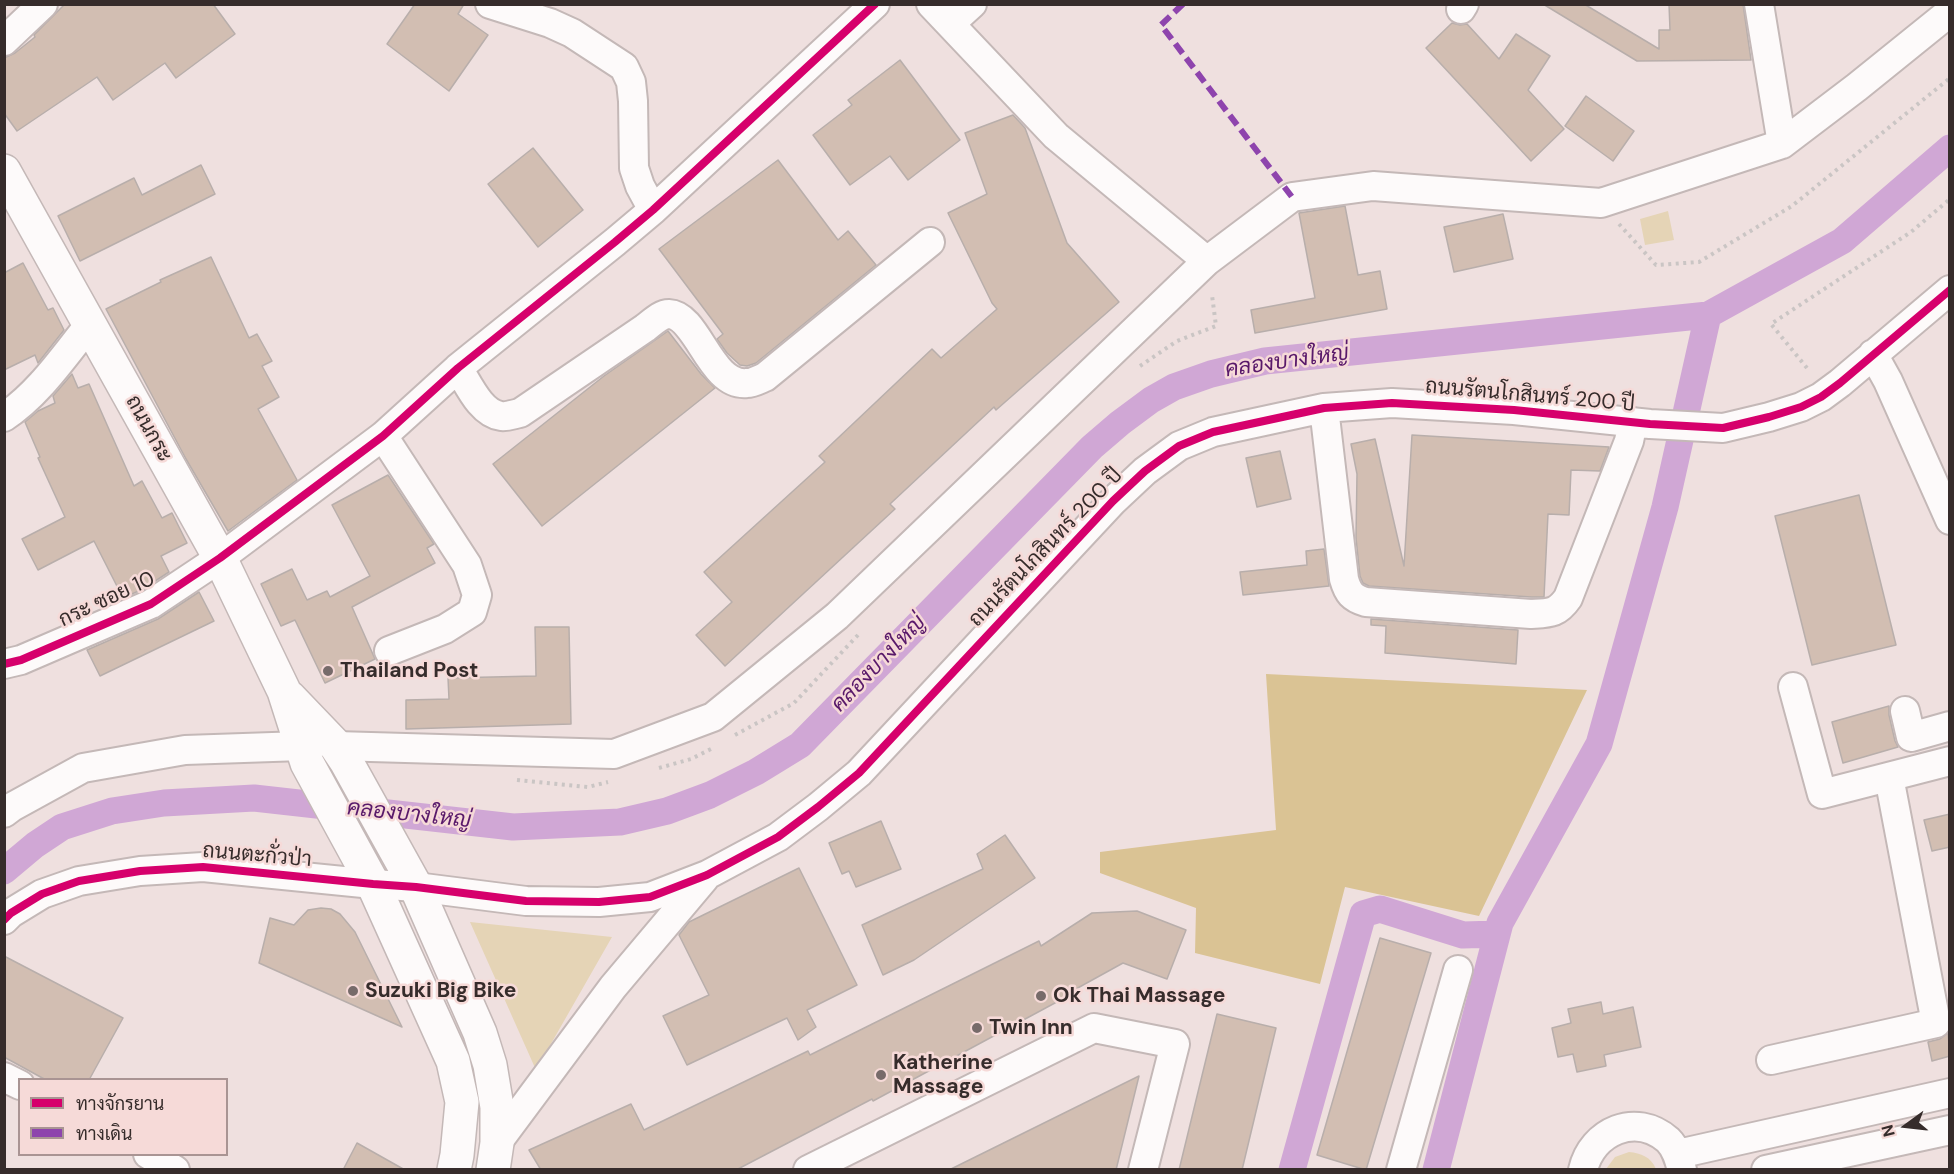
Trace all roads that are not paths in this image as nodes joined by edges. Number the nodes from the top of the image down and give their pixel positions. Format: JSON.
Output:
{"nodes":[{"id":1,"x":43,"y":4,"type":"edge"},
{"id":2,"x":490,"y":4,"type":"edge"},
{"id":3,"x":875,"y":4,"type":"edge"},
{"id":4,"x":972,"y":4,"type":"edge"},
{"id":5,"x":1759,"y":4,"type":"edge"},
{"id":6,"x":1950,"y":12,"type":"edge"},
{"id":7,"x":941,"y":14,"type":"edge"},
{"id":8,"x":4,"y":41,"type":"edge"},
{"id":9,"x":1782,"y":144,"type":"junction"},
{"id":10,"x":4,"y":171,"type":"edge"},
{"id":11,"x":653,"y":210,"type":"junction"},
{"id":12,"x":930,"y":242,"type":"dead end"},
{"id":13,"x":1207,"y":261,"type":"junction"},
{"id":14,"x":1950,"y":290,"type":"edge"},
{"id":15,"x":90,"y":324,"type":"junction"},
{"id":16,"x":1873,"y":354,"type":"junction"},
{"id":17,"x":458,"y":368,"type":"junction"},
{"id":18,"x":1324,"y":408,"type":"junction"},
{"id":19,"x":4,"y":417,"type":"edge"},
{"id":20,"x":1641,"y":423,"type":"junction"},
{"id":21,"x":383,"y":436,"type":"junction"},
{"id":22,"x":1950,"y":520,"type":"edge"},
{"id":23,"x":220,"y":558,"type":"junction"},
{"id":24,"x":389,"y":651,"type":"dead end"},
{"id":25,"x":4,"y":664,"type":"edge"},
{"id":26,"x":1792,"y":687,"type":"dead end"},
{"id":27,"x":284,"y":691,"type":"junction"},
{"id":28,"x":1905,"y":711,"type":"dead end"},
{"id":29,"x":1950,"y":726,"type":"edge"},
{"id":30,"x":304,"y":754,"type":"junction"},
{"id":31,"x":341,"y":754,"type":"junction"},
{"id":32,"x":1950,"y":761,"type":"edge"},
{"id":33,"x":1889,"y":777,"type":"junction"},
{"id":34,"x":4,"y":813,"type":"edge"},
{"id":35,"x":707,"y":875,"type":"junction"},
{"id":36,"x":373,"y":884,"type":"junction"},
{"id":37,"x":416,"y":887,"type":"junction"},
{"id":38,"x":4,"y":920,"type":"edge"},
{"id":39,"x":1458,"y":970,"type":"dead end"},
{"id":40,"x":1771,"y":1060,"type":"dead end"},
{"id":41,"x":4,"y":1077,"type":"edge"},
{"id":42,"x":18,"y":1084,"type":"edge"},
{"id":43,"x":1950,"y":1093,"type":"edge"},
{"id":44,"x":1950,"y":1130,"type":"edge"},
{"id":45,"x":150,"y":1156,"type":"edge"},
{"id":46,"x":495,"y":1156,"type":"edge"},
{"id":47,"x":1680,"y":1162,"type":"edge"},
{"id":48,"x":1579,"y":1169,"type":"edge"},
{"id":49,"x":175,"y":1170,"type":"edge"},
{"id":50,"x":454,"y":1170,"type":"edge"},
{"id":51,"x":808,"y":1170,"type":"edge"},
{"id":52,"x":1143,"y":1170,"type":"edge"},
{"id":53,"x":1401,"y":1170,"type":"edge"},
{"id":54,"x":1766,"y":1170,"type":"edge"}],
"edges":[{"from":1,"to":8,"type":"street"},
{"from":2,"to":11,"type":"street"},
{"from":3,"to":11,"type":"street","name":"กระ ซอย 10"},
{"from":4,"to":7,"type":"street"},
{"from":5,"to":9,"type":"street"},
{"from":6,"to":9,"type":"street"},
{"from":7,"to":13,"type":"street"},
{"from":9,"to":13,"type":"street"},
{"from":10,"to":15,"type":"main road","name":"ถนนกระ"},
{"from":11,"to":17,"type":"street","name":"กระ ซอย 10"},
{"from":12,"to":17,"type":"street"},
{"from":13,"to":31,"type":"street"},
{"from":14,"to":16,"type":"street","name":"ถนนรัตนโกสินทร์ 200 ปี"},
{"from":15,"to":19,"type":"street"},
{"from":15,"to":23,"type":"main road","name":"ถนนกระ"},
{"from":16,"to":20,"type":"street","name":"ถนนรัตนโกสินทร์ 200 ปี"},
{"from":16,"to":22,"type":"street"},
{"from":17,"to":21,"type":"street","name":"กระ ซอย 10"},
{"from":18,"to":20,"type":"street","name":"ถนนรัตนโกสินทร์ 200 ปี"},
{"from":18,"to":20,"type":"street"},
{"from":18,"to":35,"type":"street","name":"ถนนรัตนโกสินทร์ 200 ปี"},
{"from":21,"to":23,"type":"street","name":"กระ ซอย 10"},
{"from":21,"to":24,"type":"street"},
{"from":23,"to":25,"type":"street","name":"กระ ซอย 10"},
{"from":23,"to":27,"type":"main road","name":"ถนนกระ"},
{"from":26,"to":33,"type":"street"},
{"from":27,"to":30,"type":"main road","name":"ถนนกระ"},
{"from":27,"to":31,"type":"main road","name":"ถนนกระ"},
{"from":28,"to":29,"type":"street"},
{"from":30,"to":34,"type":"street"},
{"from":30,"to":36,"type":"main road","name":"ถนนกระ"},
{"from":31,"to":37,"type":"main road","name":"ถนนกระ"},
{"from":32,"to":33,"type":"street"},
{"from":33,"to":40,"type":"street"},
{"from":35,"to":37,"type":"street","name":"ถนนรัตนโกสินทร์ 200 ปี"},
{"from":35,"to":46,"type":"street"},
{"from":36,"to":37,"type":"street","name":"ถนนตะกั่วป่า"},
{"from":36,"to":38,"type":"street","name":"ถนนตะกั่วป่า"},
{"from":36,"to":50,"type":"main road","name":"ถนนกระ"},
{"from":37,"to":46,"type":"main road","name":"ถนนกระ"},
{"from":39,"to":53,"type":"street"},
{"from":41,"to":42,"type":"street"},
{"from":43,"to":47,"type":"street"},
{"from":44,"to":54,"type":"street"},
{"from":45,"to":49,"type":"street"},
{"from":47,"to":48,"type":"street"},
{"from":51,"to":52,"type":"street"}]}
